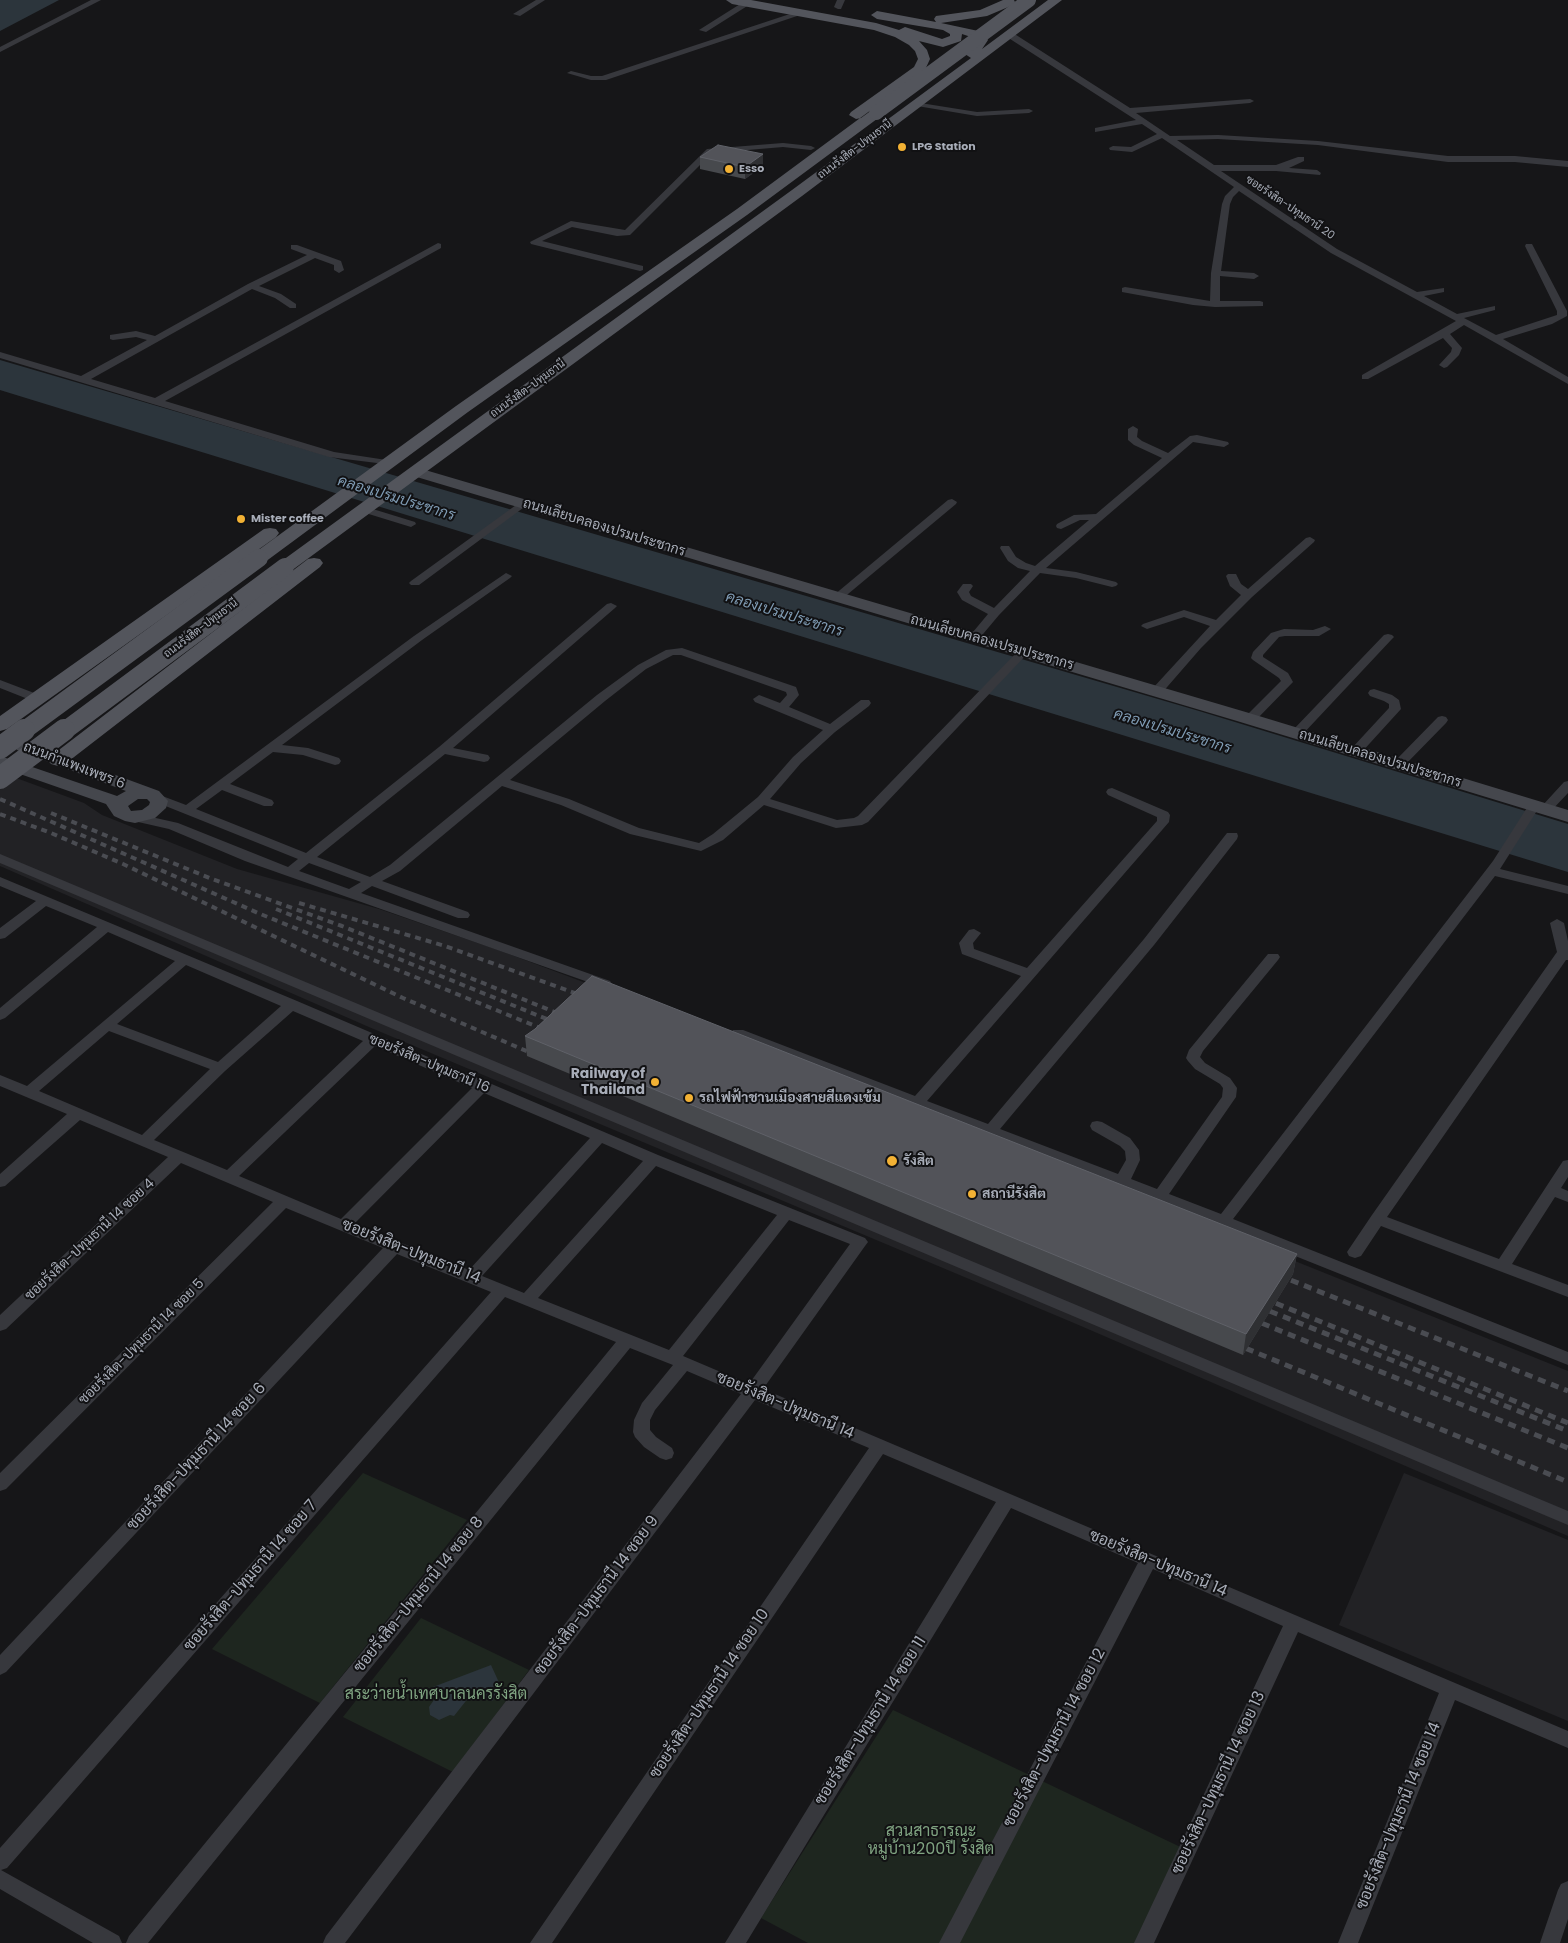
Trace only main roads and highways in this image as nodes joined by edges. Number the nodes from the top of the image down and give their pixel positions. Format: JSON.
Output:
{"nodes":[{"id":1,"x":732,"y":0,"type":"edge"},
{"id":2,"x":1029,"y":0,"type":"edge"},
{"id":3,"x":1056,"y":0,"type":"edge"},
{"id":4,"x":1010,"y":1,"type":"edge"},
{"id":5,"x":800,"y":6,"type":"edge"},
{"id":6,"x":837,"y":8,"type":"edge"},
{"id":7,"x":865,"y":12,"type":"junction"},
{"id":8,"x":918,"y":22,"type":"junction"},
{"id":9,"x":1020,"y":26,"type":"junction"},
{"id":10,"x":941,"y":86,"type":"junction"},
{"id":11,"x":498,"y":384,"type":"junction"},
{"id":12,"x":360,"y":511,"type":"junction"},
{"id":13,"x":322,"y":512,"type":"junction"},
{"id":14,"x":2,"y":728,"type":"edge"},
{"id":15,"x":73,"y":746,"type":"junction"},
{"id":16,"x":0,"y":748,"type":"edge"},
{"id":17,"x":58,"y":760,"type":"road end"},
{"id":18,"x":0,"y":778,"type":"edge"}],
"edges":[{"from":1,"to":5,"type":"main road"},
{"from":2,"to":11,"type":"main road","name":"ถนนรังสิต-ปทุมธานี","bridge":true},
{"from":3,"to":9,"type":"main road","name":"ถนนรังสิต-ปทุมธานี"},
{"from":4,"to":7,"type":"main road"},
{"from":4,"to":9,"type":"main road"},
{"from":5,"to":6,"type":"main road"},
{"from":6,"to":7,"type":"main road"},
{"from":6,"to":8,"type":"main road"},
{"from":6,"to":11,"type":"main road"},
{"from":7,"to":8,"type":"main road"},
{"from":8,"to":10,"type":"main road"},
{"from":9,"to":10,"type":"main road","name":"ถนนรังสิต-ปทุมธานี"},
{"from":10,"to":12,"type":"main road","name":"ถนนรังสิต-ปทุมธานี"},
{"from":11,"to":13,"type":"main road","name":"ถนนรังสิต-ปทุมธานี"},
{"from":12,"to":15,"type":"main road"},
{"from":12,"to":18,"type":"main road","name":"ถนนรังสิต-ปทุมธานี","bridge":true},
{"from":13,"to":14,"type":"main road"},
{"from":13,"to":16,"type":"main road","name":"ถนนรังสิต-ปทุมธานี","bridge":true},
{"from":14,"to":15,"type":"main road"},
{"from":15,"to":17,"type":"main road"}]}
